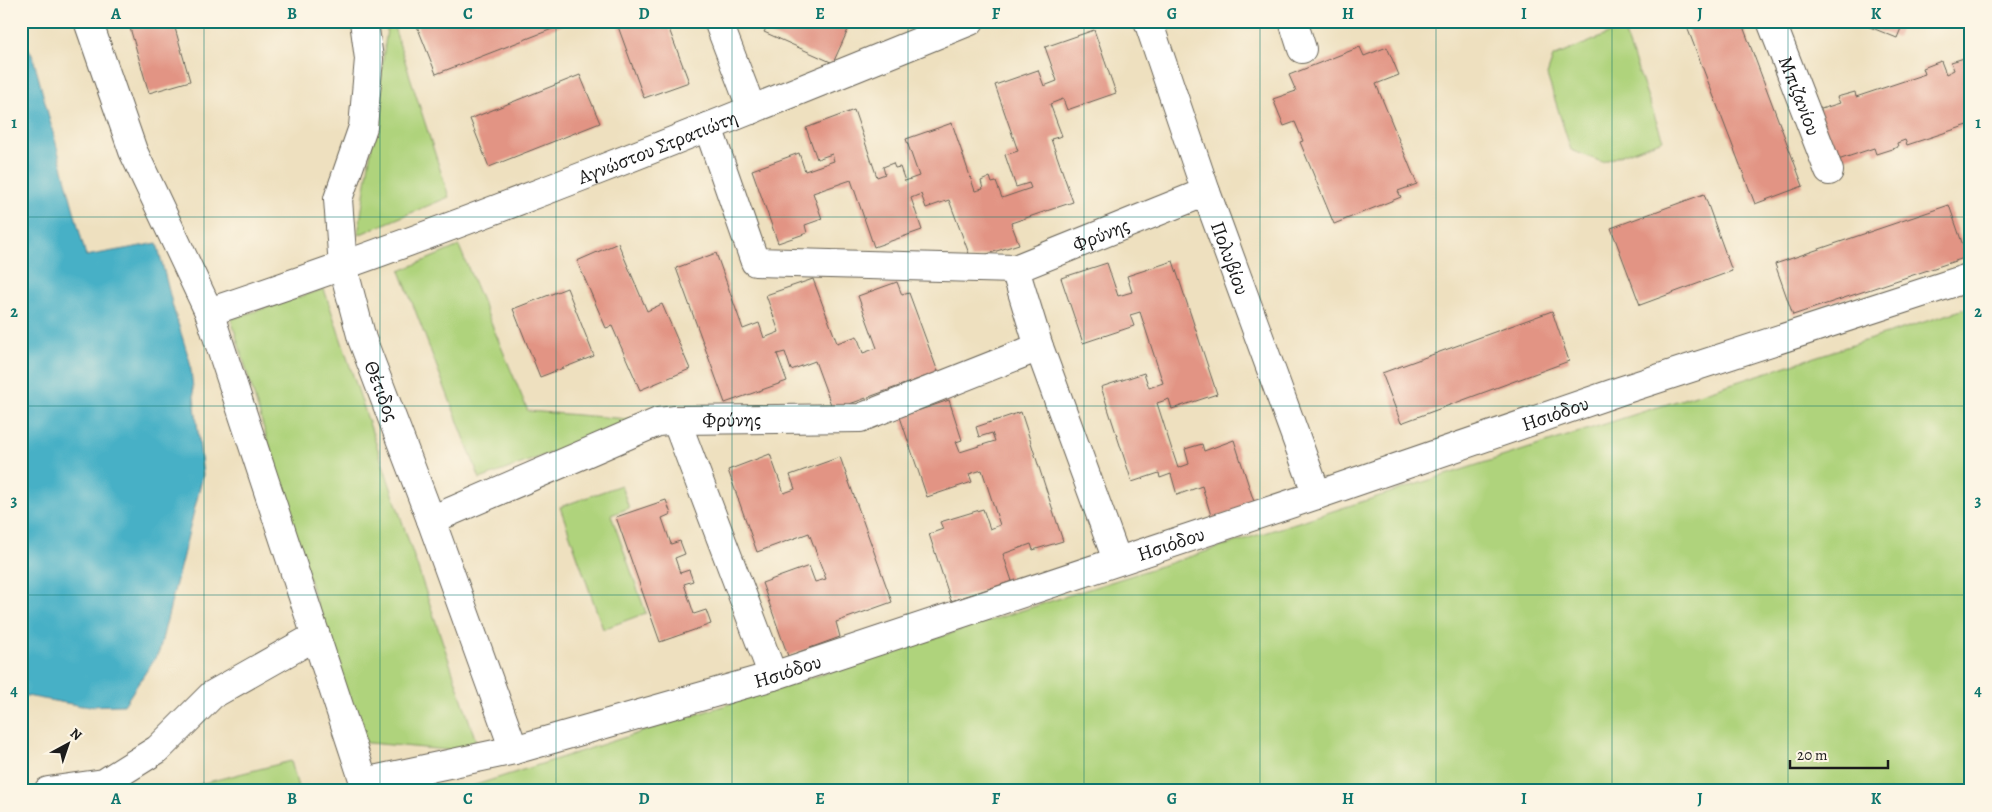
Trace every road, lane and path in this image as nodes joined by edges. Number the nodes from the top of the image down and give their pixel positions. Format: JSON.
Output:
{"nodes":[{"id":1,"x":88,"y":21,"type":"edge"},
{"id":2,"x":364,"y":21,"type":"edge"},
{"id":3,"x":718,"y":21,"type":"edge"},
{"id":4,"x":970,"y":21,"type":"edge"},
{"id":5,"x":1148,"y":21,"type":"edge"},
{"id":6,"x":1293,"y":21,"type":"edge"},
{"id":7,"x":1771,"y":21,"type":"edge"},
{"id":8,"x":1302,"y":49,"type":"dead end"},
{"id":9,"x":752,"y":110,"type":"junction"},
{"id":10,"x":708,"y":127,"type":"junction"},
{"id":11,"x":1829,"y":170,"type":"dead end"},
{"id":12,"x":1206,"y":192,"type":"junction"},
{"id":13,"x":343,"y":267,"type":"junction"},
{"id":14,"x":1015,"y":269,"type":"junction"},
{"id":15,"x":1971,"y":277,"type":"edge"},
{"id":16,"x":209,"y":312,"type":"junction"},
{"id":17,"x":1039,"y":346,"type":"junction"},
{"id":18,"x":676,"y":420,"type":"junction"},
{"id":19,"x":1317,"y":495,"type":"junction"},
{"id":20,"x":431,"y":520,"type":"junction"},
{"id":21,"x":1117,"y":560,"type":"junction"},
{"id":22,"x":316,"y":636,"type":"junction"},
{"id":23,"x":773,"y":676,"type":"junction"},
{"id":24,"x":514,"y":750,"type":"junction"},
{"id":25,"x":363,"y":786,"type":"edge"},
{"id":26,"x":48,"y":791,"type":"edge"}],
"edges":[{"from":1,"to":16,"type":"street"},
{"from":2,"to":13,"type":"street","name":"Θέτιδος"},
{"from":3,"to":9,"type":"street"},
{"from":4,"to":9,"type":"street","name":"Αγνώστου Στρατιώτη"},
{"from":5,"to":12,"type":"street","name":"Πολυβίου"},
{"from":6,"to":8,"type":"street"},
{"from":7,"to":11,"type":"street","name":"Μπιζανίου"},
{"from":9,"to":10,"type":"street","name":"Αγνώστου Στρατιώτη"},
{"from":10,"to":13,"type":"street","name":"Αγνώστου Στρατιώτη"},
{"from":10,"to":14,"type":"street"},
{"from":12,"to":14,"type":"street","name":"Φρύνης"},
{"from":12,"to":19,"type":"street","name":"Πολυβίου"},
{"from":13,"to":16,"type":"street","name":"Αγνώστου Στρατιώτη"},
{"from":13,"to":20,"type":"street","name":"Θέτιδος"},
{"from":14,"to":17,"type":"street"},
{"from":15,"to":19,"type":"street","name":"Ησιόδου"},
{"from":16,"to":22,"type":"street"},
{"from":17,"to":18,"type":"street","name":"Φρύνης"},
{"from":17,"to":21,"type":"street"},
{"from":18,"to":20,"type":"street","name":"Φρύνης"},
{"from":18,"to":23,"type":"street"},
{"from":19,"to":21,"type":"street","name":"Ησιόδου"},
{"from":20,"to":24,"type":"street","name":"Θέτιδος"},
{"from":21,"to":23,"type":"street","name":"Ησιόδου"},
{"from":22,"to":25,"type":"street"},
{"from":22,"to":26,"type":"street"},
{"from":23,"to":24,"type":"street","name":"Ησιόδου"},
{"from":24,"to":25,"type":"street","name":"Ησιόδου"}]}
